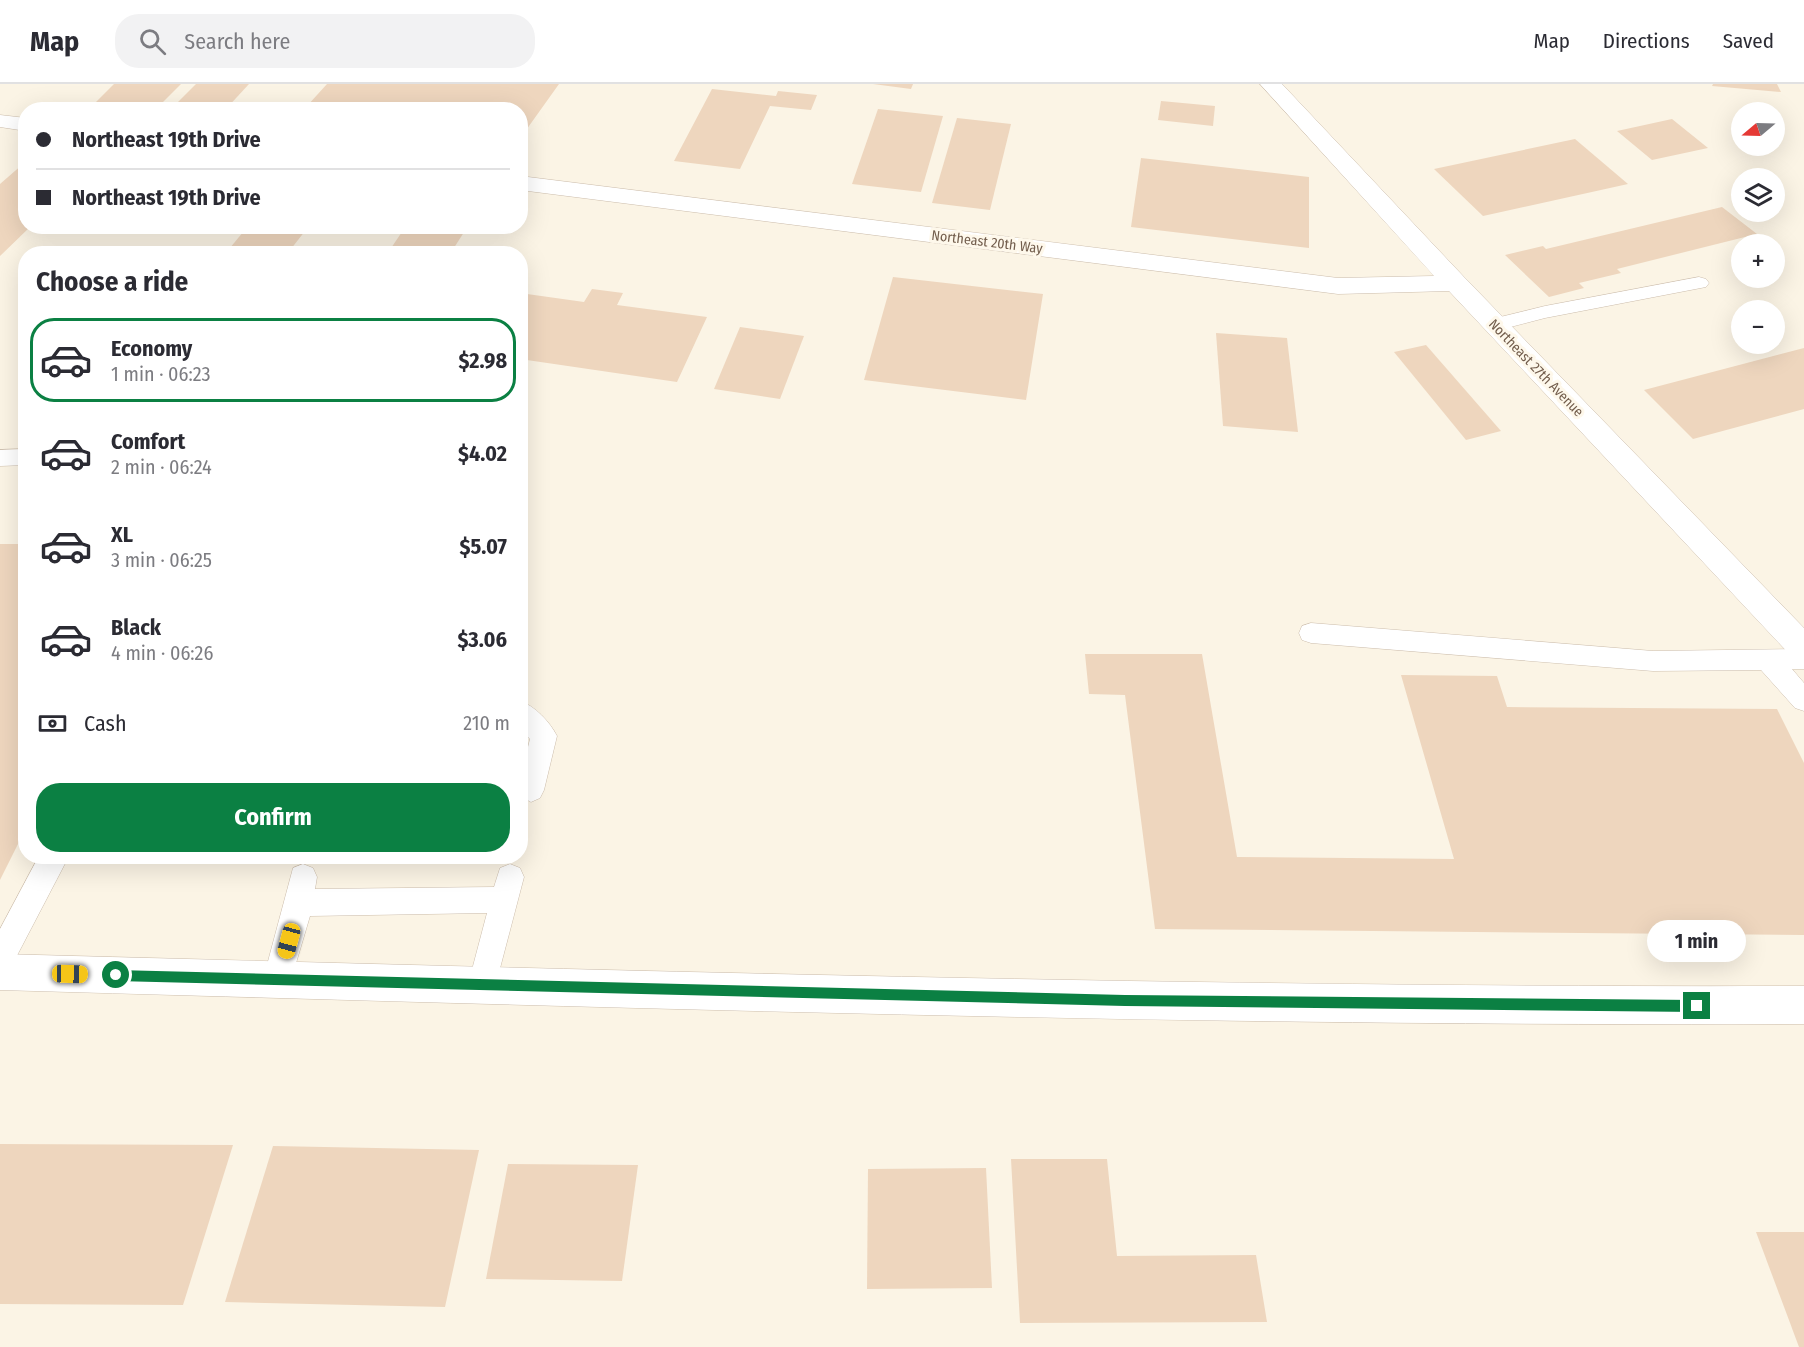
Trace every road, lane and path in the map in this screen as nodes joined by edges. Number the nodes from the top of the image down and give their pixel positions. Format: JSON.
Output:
{"nodes":[{"id":1,"x":1270,"y":84,"type":"edge"},
{"id":2,"x":0,"y":121,"type":"edge"},
{"id":3,"x":18,"y":123,"type":"edge"},
{"id":4,"x":528,"y":184,"type":"edge"},
{"id":5,"x":1455,"y":283,"type":"junction"},
{"id":6,"x":1699,"y":283,"type":"dead end"},
{"id":7,"x":1495,"y":325,"type":"junction"},
{"id":8,"x":18,"y":457,"type":"edge"},
{"id":9,"x":0,"y":458,"type":"edge"},
{"id":10,"x":1311,"y":633,"type":"dead end"},
{"id":11,"x":1804,"y":649,"type":"edge"},
{"id":12,"x":1767,"y":659,"type":"junction"},
{"id":13,"x":1804,"y":659,"type":"edge"},
{"id":14,"x":1804,"y":700,"type":"edge"},
{"id":15,"x":528,"y":720,"type":"edge"},
{"id":16,"x":531,"y":790,"type":"dead end"},
{"id":17,"x":51,"y":864,"type":"edge"},
{"id":18,"x":0,"y":959,"type":"edge"},
{"id":19,"x":0,"y":972,"type":"edge"},
{"id":20,"x":278,"y":980,"type":"junction"},
{"id":21,"x":483,"y":985,"type":"junction"},
{"id":22,"x":1804,"y":1005,"type":"edge"}],
"edges":[{"from":1,"to":5,"type":"street","name":"Northeast 27th Avenue"},
{"from":2,"to":3,"type":"street"},
{"from":4,"to":5,"type":"street","name":"Northeast 20th Way"},
{"from":5,"to":7,"type":"street","name":"Northeast 27th Avenue"},
{"from":6,"to":7,"type":"lane"},
{"from":7,"to":11,"type":"street","name":"Northeast 27th Avenue"},
{"from":8,"to":9,"type":"lane"},
{"from":10,"to":12,"type":"lane"},
{"from":12,"to":13,"type":"lane"},
{"from":12,"to":14,"type":"lane"},
{"from":15,"to":16,"type":"lane"},
{"from":17,"to":18,"type":"lane"},
{"from":19,"to":20,"type":"street"},
{"from":20,"to":21,"type":"street"},
{"from":20,"to":21,"type":"lane"},
{"from":21,"to":22,"type":"street"}]}
